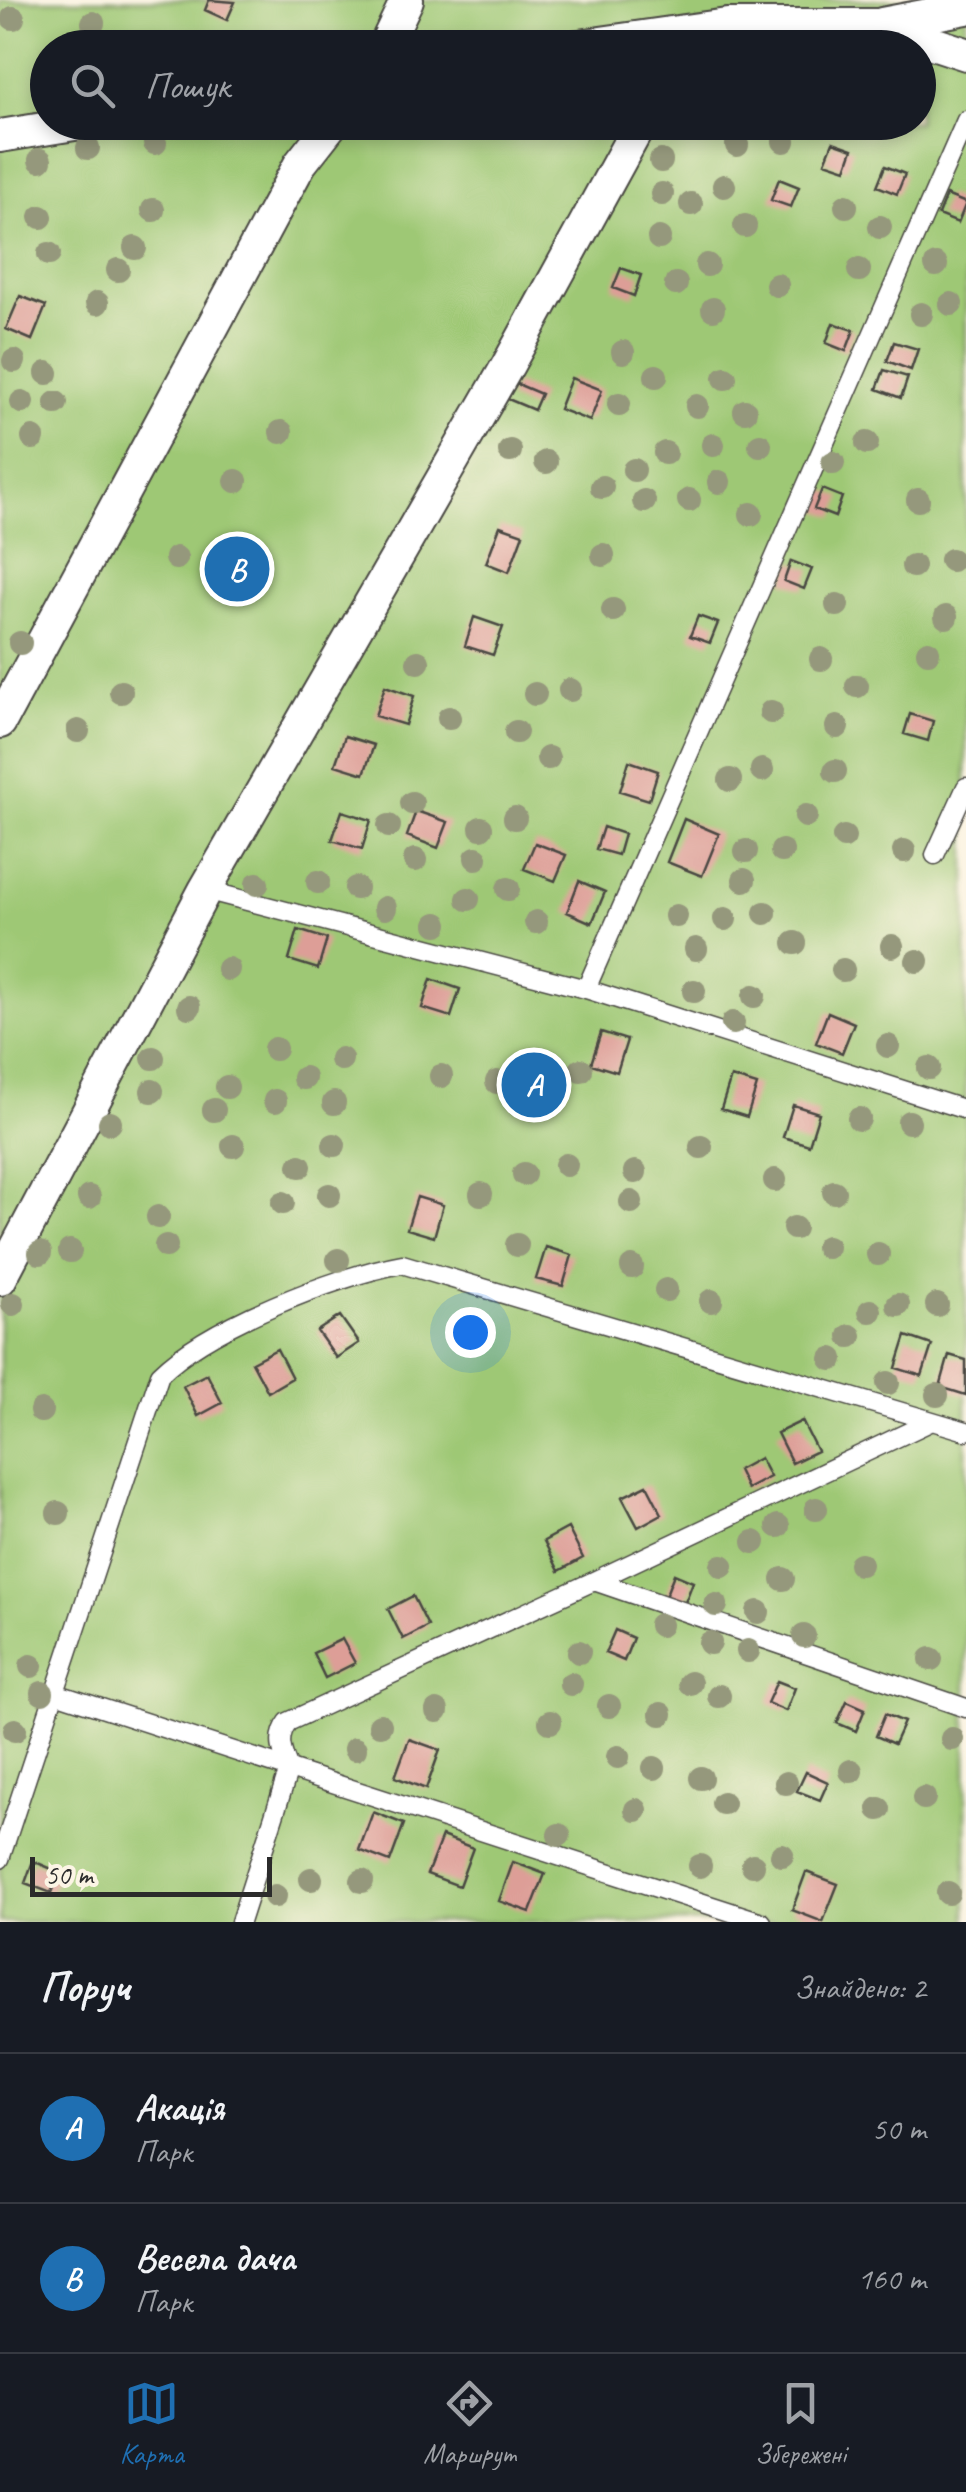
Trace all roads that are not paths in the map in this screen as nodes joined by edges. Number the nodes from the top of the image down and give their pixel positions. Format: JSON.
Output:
{"nodes":[{"id":1,"x":407,"y":0,"type":"edge"},
{"id":2,"x":966,"y":8,"type":"edge"},
{"id":3,"x":878,"y":24,"type":"junction"},
{"id":4,"x":682,"y":26,"type":"edge"},
{"id":5,"x":393,"y":30,"type":"edge"},
{"id":6,"x":896,"y":30,"type":"edge"},
{"id":7,"x":936,"y":44,"type":"edge"},
{"id":8,"x":966,"y":54,"type":"edge"},
{"id":9,"x":966,"y":120,"type":"edge"},
{"id":10,"x":30,"y":131,"type":"edge"},
{"id":11,"x":0,"y":136,"type":"edge"},
{"id":12,"x":319,"y":140,"type":"edge"},
{"id":13,"x":631,"y":140,"type":"edge"},
{"id":14,"x":0,"y":722,"type":"edge"},
{"id":15,"x":966,"y":787,"type":"edge"},
{"id":16,"x":935,"y":855,"type":"dead end"},
{"id":17,"x":205,"y":890,"type":"junction"},
{"id":18,"x":586,"y":989,"type":"junction"},
{"id":19,"x":966,"y":1110,"type":"edge"},
{"id":20,"x":0,"y":1279,"type":"edge"},
{"id":21,"x":932,"y":1422,"type":"junction"},
{"id":22,"x":966,"y":1432,"type":"edge"},
{"id":23,"x":594,"y":1581,"type":"junction"},
{"id":24,"x":54,"y":1693,"type":"junction"},
{"id":25,"x":966,"y":1708,"type":"edge"},
{"id":26,"x":289,"y":1769,"type":"junction"},
{"id":27,"x":0,"y":1858,"type":"edge"},
{"id":28,"x":240,"y":1922,"type":"edge"},
{"id":29,"x":762,"y":1922,"type":"edge"}],
"edges":[{"from":1,"to":5,"type":"street"},
{"from":2,"to":3,"type":"street"},
{"from":3,"to":4,"type":"street"},
{"from":3,"to":6,"type":"street"},
{"from":7,"to":8,"type":"street"},
{"from":9,"to":18,"type":"lane"},
{"from":10,"to":11,"type":"street"},
{"from":12,"to":14,"type":"street"},
{"from":13,"to":17,"type":"street"},
{"from":15,"to":16,"type":"lane"},
{"from":17,"to":18,"type":"lane"},
{"from":17,"to":20,"type":"street"},
{"from":18,"to":19,"type":"lane"},
{"from":21,"to":22,"type":"lane"},
{"from":21,"to":23,"type":"lane"},
{"from":21,"to":24,"type":"lane"},
{"from":23,"to":25,"type":"lane"},
{"from":23,"to":26,"type":"lane"},
{"from":24,"to":26,"type":"lane"},
{"from":24,"to":27,"type":"lane"},
{"from":26,"to":28,"type":"lane"},
{"from":26,"to":29,"type":"lane"}]}
